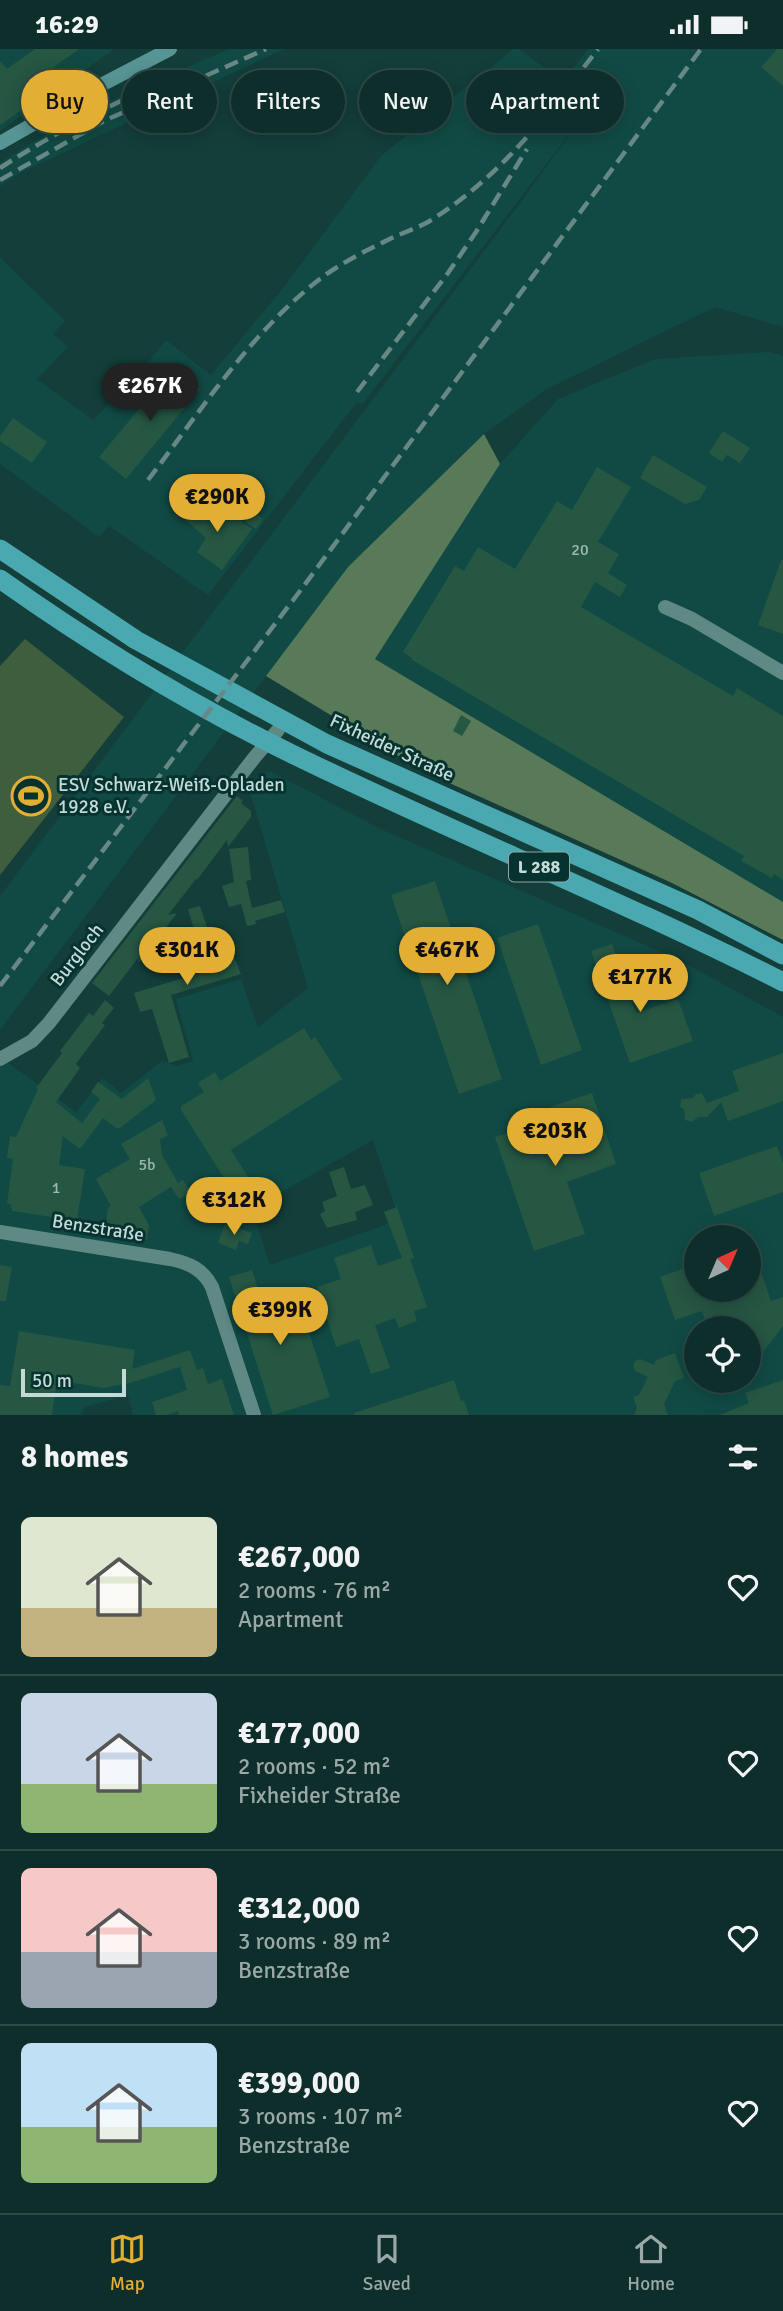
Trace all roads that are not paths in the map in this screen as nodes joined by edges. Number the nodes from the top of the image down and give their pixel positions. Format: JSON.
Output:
{"nodes":[{"id":1,"x":170,"y":50,"type":"edge"},
{"id":2,"x":0,"y":143,"type":"edge"},
{"id":3,"x":0,"y":549,"type":"edge"},
{"id":4,"x":0,"y":579,"type":"edge"},
{"id":5,"x":665,"y":607,"type":"dead end"},
{"id":6,"x":783,"y":673,"type":"edge"},
{"id":7,"x":278,"y":730,"type":"dead end"},
{"id":8,"x":783,"y":955,"type":"edge"},
{"id":9,"x":783,"y":982,"type":"edge"},
{"id":10,"x":0,"y":1059,"type":"edge"},
{"id":11,"x":0,"y":1232,"type":"edge"},
{"id":12,"x":254,"y":1415,"type":"edge"}],
"edges":[{"from":1,"to":2,"type":"main road"},
{"from":3,"to":8,"type":"highway","name":"Fixheider Straße","number":"L 288"},
{"from":4,"to":9,"type":"highway","number":"L 288"},
{"from":5,"to":6,"type":"street"},
{"from":7,"to":10,"type":"street","name":"Burgloch"},
{"from":11,"to":12,"type":"street","name":"Benzstraße"}]}
